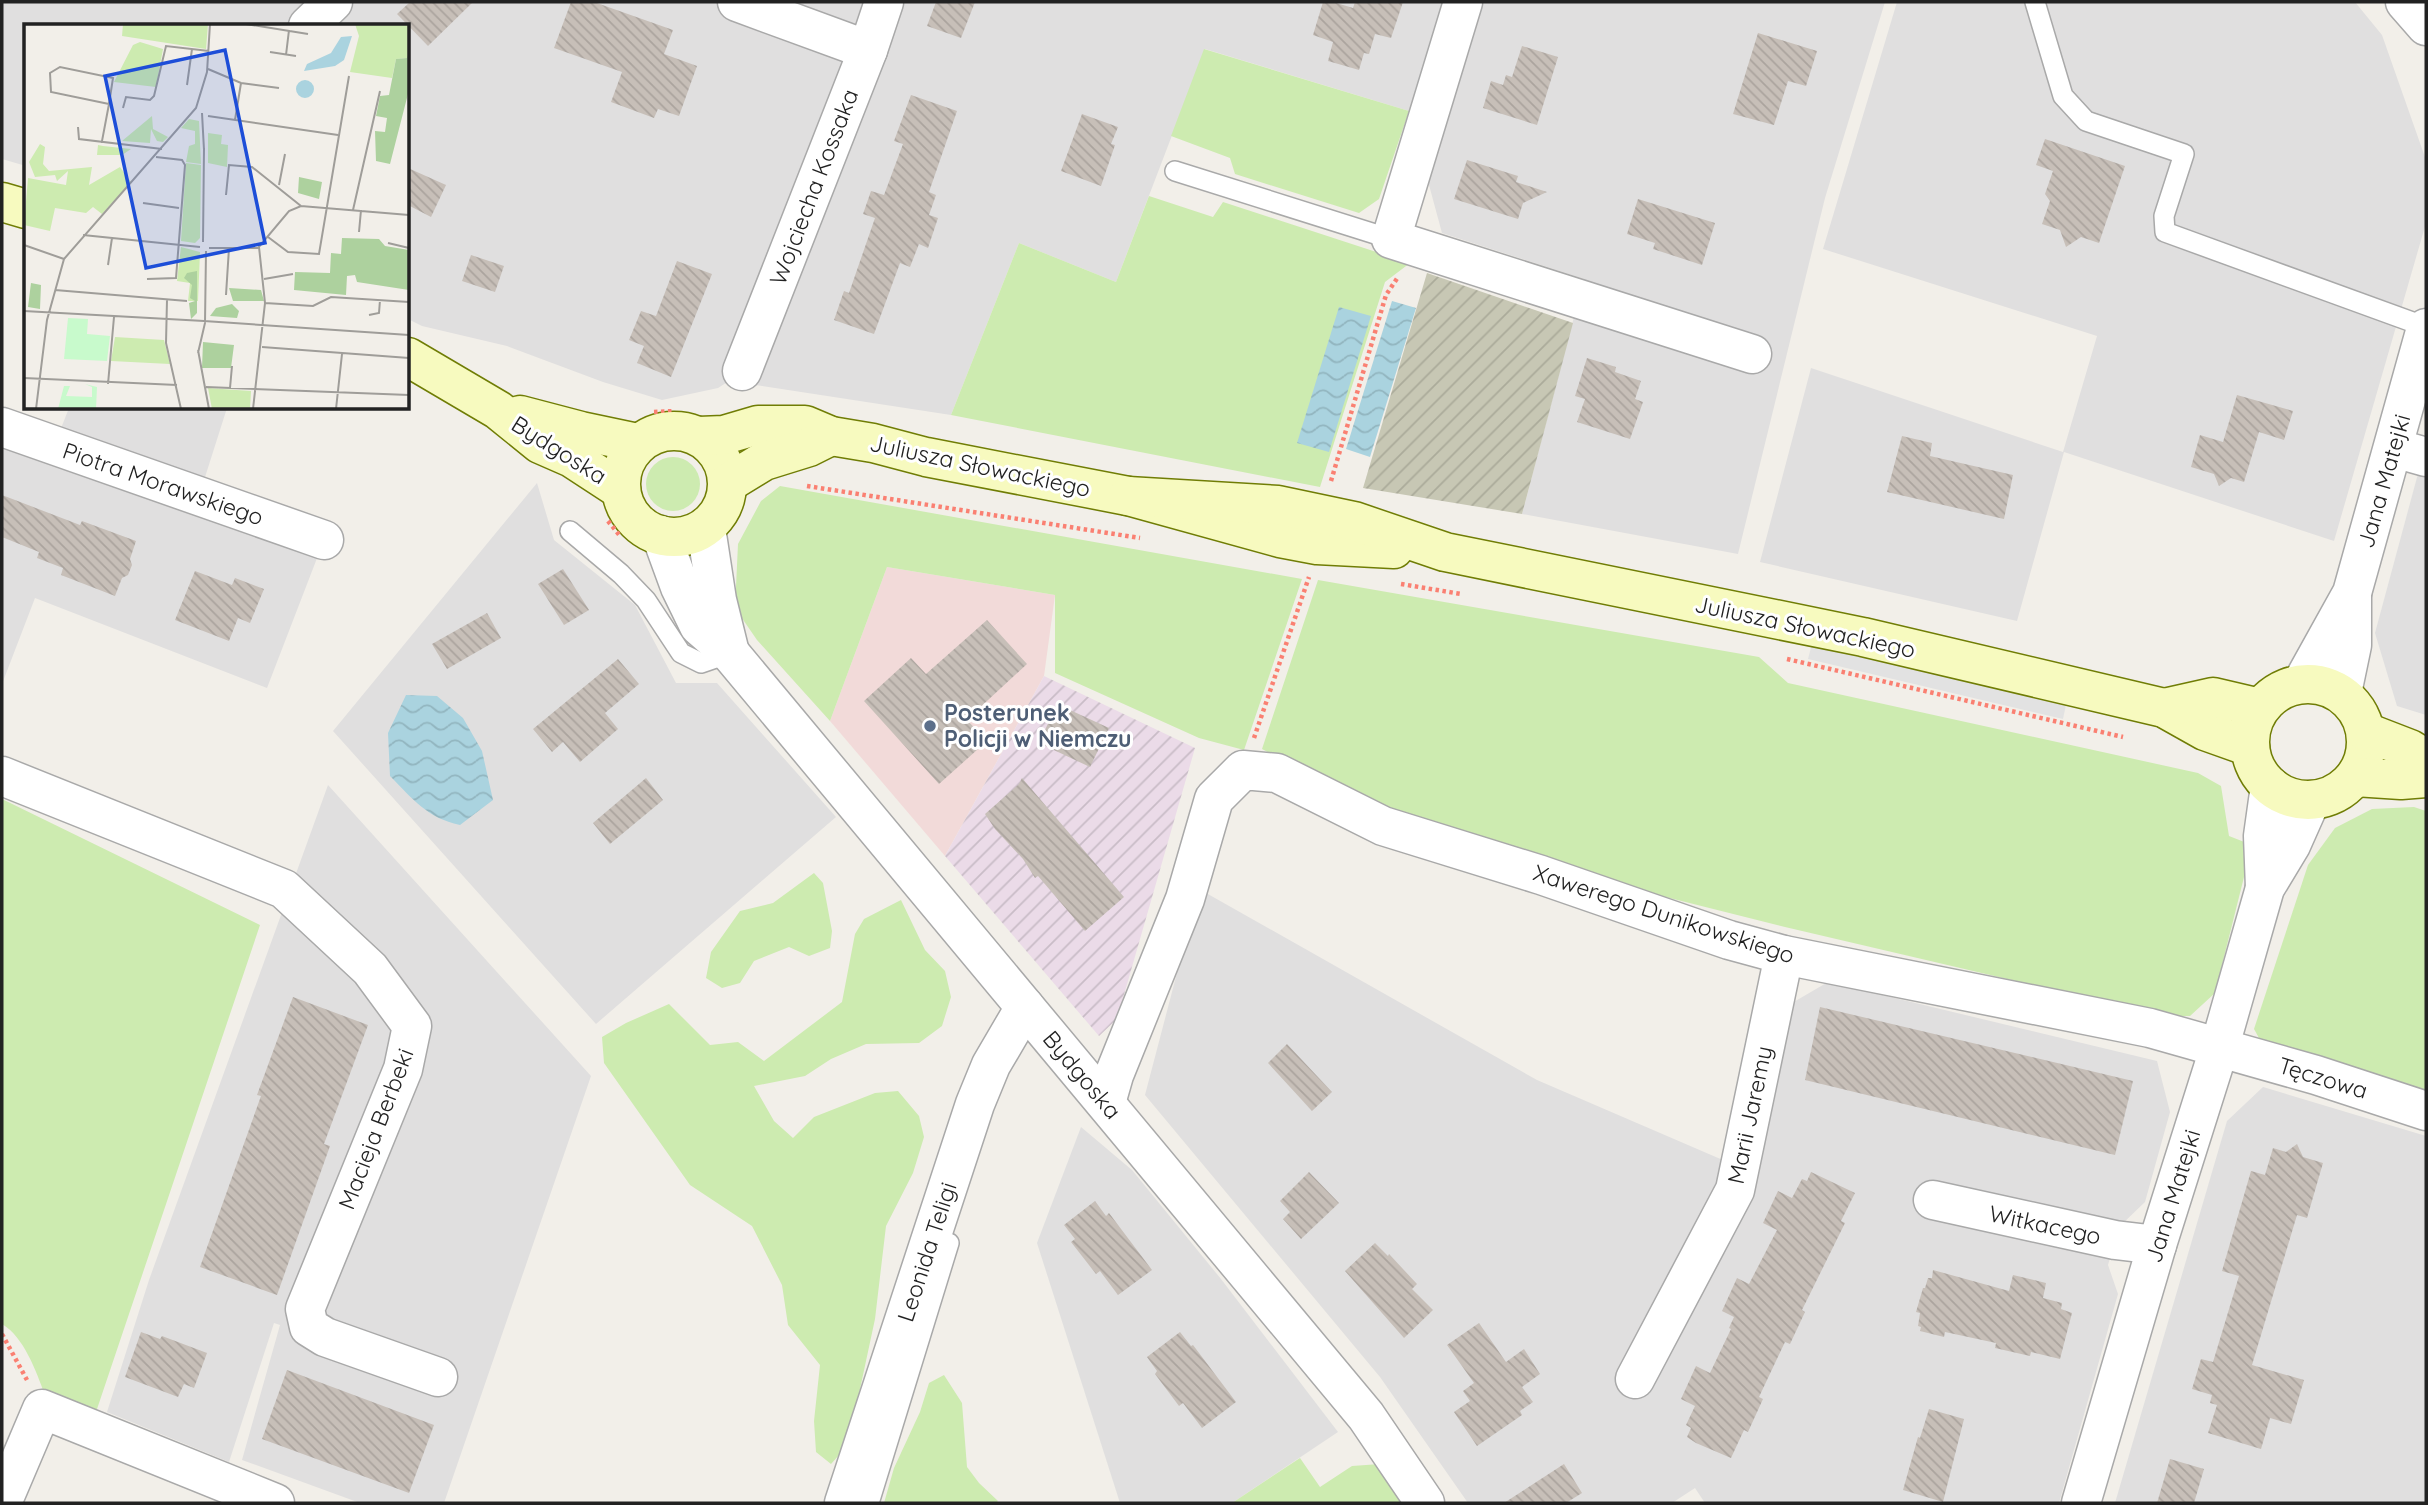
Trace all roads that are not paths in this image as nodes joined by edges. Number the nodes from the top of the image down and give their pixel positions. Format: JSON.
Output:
{"nodes":[{"id":1,"x":333,"y":2,"type":"edge"},
{"id":2,"x":737,"y":2,"type":"edge"},
{"id":3,"x":884,"y":2,"type":"edge"},
{"id":4,"x":1463,"y":2,"type":"edge"},
{"id":5,"x":2035,"y":2,"type":"edge"},
{"id":6,"x":2405,"y":2,"type":"edge"},
{"id":7,"x":310,"y":24,"type":"edge"},
{"id":8,"x":2426,"y":26,"type":"edge"},
{"id":9,"x":868,"y":50,"type":"junction"},
{"id":10,"x":1175,"y":171,"type":"dead end"},
{"id":11,"x":2,"y":202,"type":"edge"},
{"id":12,"x":24,"y":208,"type":"edge"},
{"id":13,"x":1391,"y":240,"type":"junction"},
{"id":14,"x":2426,"y":328,"type":"edge"},
{"id":15,"x":1752,"y":354,"type":"dead end"},
{"id":16,"x":410,"y":358,"type":"edge"},
{"id":17,"x":742,"y":371,"type":"dead end"},
{"id":18,"x":498,"y":410,"type":"junction"},
{"id":19,"x":2,"y":428,"type":"edge"},
{"id":20,"x":699,"y":436,"type":"junction"},
{"id":21,"x":831,"y":436,"type":"junction"},
{"id":22,"x":638,"y":443,"type":"junction"},
{"id":23,"x":2410,"y":452,"type":"edge"},
{"id":24,"x":728,"y":483,"type":"junction"},
{"id":25,"x":621,"y":490,"type":"junction"},
{"id":26,"x":706,"y":528,"type":"junction"},
{"id":27,"x":570,"y":531,"type":"dead end"},
{"id":28,"x":661,"y":535,"type":"junction"},
{"id":29,"x":324,"y":540,"type":"dead end"},
{"id":30,"x":2352,"y":593,"type":"junction"},
{"id":31,"x":730,"y":653,"type":"junction"},
{"id":32,"x":2302,"y":683,"type":"junction"},
{"id":33,"x":2342,"y":693,"type":"junction"},
{"id":34,"x":2164,"y":708,"type":"junction"},
{"id":35,"x":2260,"y":708,"type":"junction"},
{"id":36,"x":2366,"y":732,"type":"junction"},
{"id":37,"x":2250,"y":747,"type":"junction"},
{"id":38,"x":2426,"y":759,"type":"edge"},
{"id":39,"x":2,"y":776,"type":"edge"},
{"id":40,"x":2355,"y":777,"type":"junction"},
{"id":41,"x":2426,"y":778,"type":"edge"},
{"id":42,"x":2270,"y":786,"type":"junction"},
{"id":43,"x":2311,"y":800,"type":"junction"},
{"id":44,"x":2265,"y":888,"type":"junction"},
{"id":45,"x":1784,"y":955,"type":"junction"},
{"id":46,"x":1030,"y":1029,"type":"junction"},
{"id":47,"x":2219,"y":1049,"type":"junction"},
{"id":48,"x":1106,"y":1103,"type":"junction"},
{"id":49,"x":2426,"y":1111,"type":"edge"},
{"id":50,"x":1933,"y":1200,"type":"dead end"},
{"id":51,"x":2157,"y":1245,"type":"junction"},
{"id":52,"x":438,"y":1377,"type":"dead end"},
{"id":53,"x":1635,"y":1379,"type":"dead end"},
{"id":54,"x":2,"y":1503,"type":"edge"},
{"id":55,"x":275,"y":1503,"type":"edge"},
{"id":56,"x":844,"y":1503,"type":"edge"},
{"id":57,"x":869,"y":1503,"type":"edge"},
{"id":58,"x":1425,"y":1503,"type":"edge"},
{"id":59,"x":2081,"y":1503,"type":"edge"}],
"edges":[{"from":1,"to":7,"type":"street"},
{"from":2,"to":9,"type":"street"},
{"from":3,"to":9,"type":"street","name":"Wojciecha Kossaka"},
{"from":4,"to":13,"type":"street"},
{"from":5,"to":14,"type":"lane"},
{"from":6,"to":8,"type":"street"},
{"from":9,"to":17,"type":"street","name":"Wojciecha Kossaka"},
{"from":10,"to":13,"type":"lane"},
{"from":11,"to":12,"type":"street"},
{"from":13,"to":15,"type":"street"},
{"from":14,"to":23,"type":"street","name":"Jana Matejki"},
{"from":16,"to":18,"type":"street","name":"Bydgoska"},
{"from":18,"to":22,"type":"street","name":"Bydgoska"},
{"from":18,"to":25,"type":"street","name":"Bydgoska"},
{"from":19,"to":29,"type":"street","name":"Piotra Morawskiego"},
{"from":20,"to":21,"type":"street","name":"Juliusza Słowackiego"},
{"from":20,"to":22,"type":"street"},
{"from":20,"to":24,"type":"street"},
{"from":21,"to":24,"type":"street"},
{"from":21,"to":34,"type":"street","name":"Juliusza Słowackiego"},
{"from":22,"to":25,"type":"street"},
{"from":23,"to":30,"type":"street","name":"Jana Matejki"},
{"from":24,"to":26,"type":"street"},
{"from":25,"to":28,"type":"street"},
{"from":26,"to":28,"type":"street"},
{"from":26,"to":31,"type":"street","name":"Bydgoska"},
{"from":27,"to":31,"type":"lane"},
{"from":28,"to":31,"type":"street","name":"Bydgoska"},
{"from":30,"to":32,"type":"street","name":"Jana Matejki"},
{"from":30,"to":33,"type":"street","name":"Jana Matejki"},
{"from":31,"to":46,"type":"street","name":"Bydgoska"},
{"from":32,"to":33,"type":"street"},
{"from":32,"to":35,"type":"street"},
{"from":33,"to":36,"type":"street"},
{"from":34,"to":35,"type":"street","name":"Juliusza Słowackiego"},
{"from":34,"to":37,"type":"street","name":"Juliusza Słowackiego"},
{"from":35,"to":37,"type":"street"},
{"from":36,"to":38,"type":"street"},
{"from":36,"to":40,"type":"street"},
{"from":37,"to":42,"type":"street"},
{"from":39,"to":52,"type":"street","name":"Macieja Berbeki"},
{"from":40,"to":41,"type":"street"},
{"from":40,"to":43,"type":"street"},
{"from":42,"to":43,"type":"street"},
{"from":42,"to":44,"type":"street","name":"Jana Matejki"},
{"from":43,"to":44,"type":"street","name":"Jana Matejki"},
{"from":44,"to":47,"type":"street","name":"Jana Matejki"},
{"from":45,"to":47,"type":"street","name":"Xawerego Dunikowskiego"},
{"from":45,"to":48,"type":"street","name":"Xawerego Dunikowskiego"},
{"from":45,"to":53,"type":"street","name":"Marii Jaremy"},
{"from":46,"to":48,"type":"street","name":"Bydgoska"},
{"from":46,"to":56,"type":"street","name":"Leonida Teligi"},
{"from":46,"to":57,"type":"lane"},
{"from":47,"to":49,"type":"street","name":"Tęczowa"},
{"from":47,"to":51,"type":"street","name":"Jana Matejki"},
{"from":48,"to":58,"type":"street","name":"Bydgoska"},
{"from":50,"to":51,"type":"street","name":"Witkacego"},
{"from":51,"to":59,"type":"street","name":"Jana Matejki"},
{"from":54,"to":55,"type":"street"}]}
